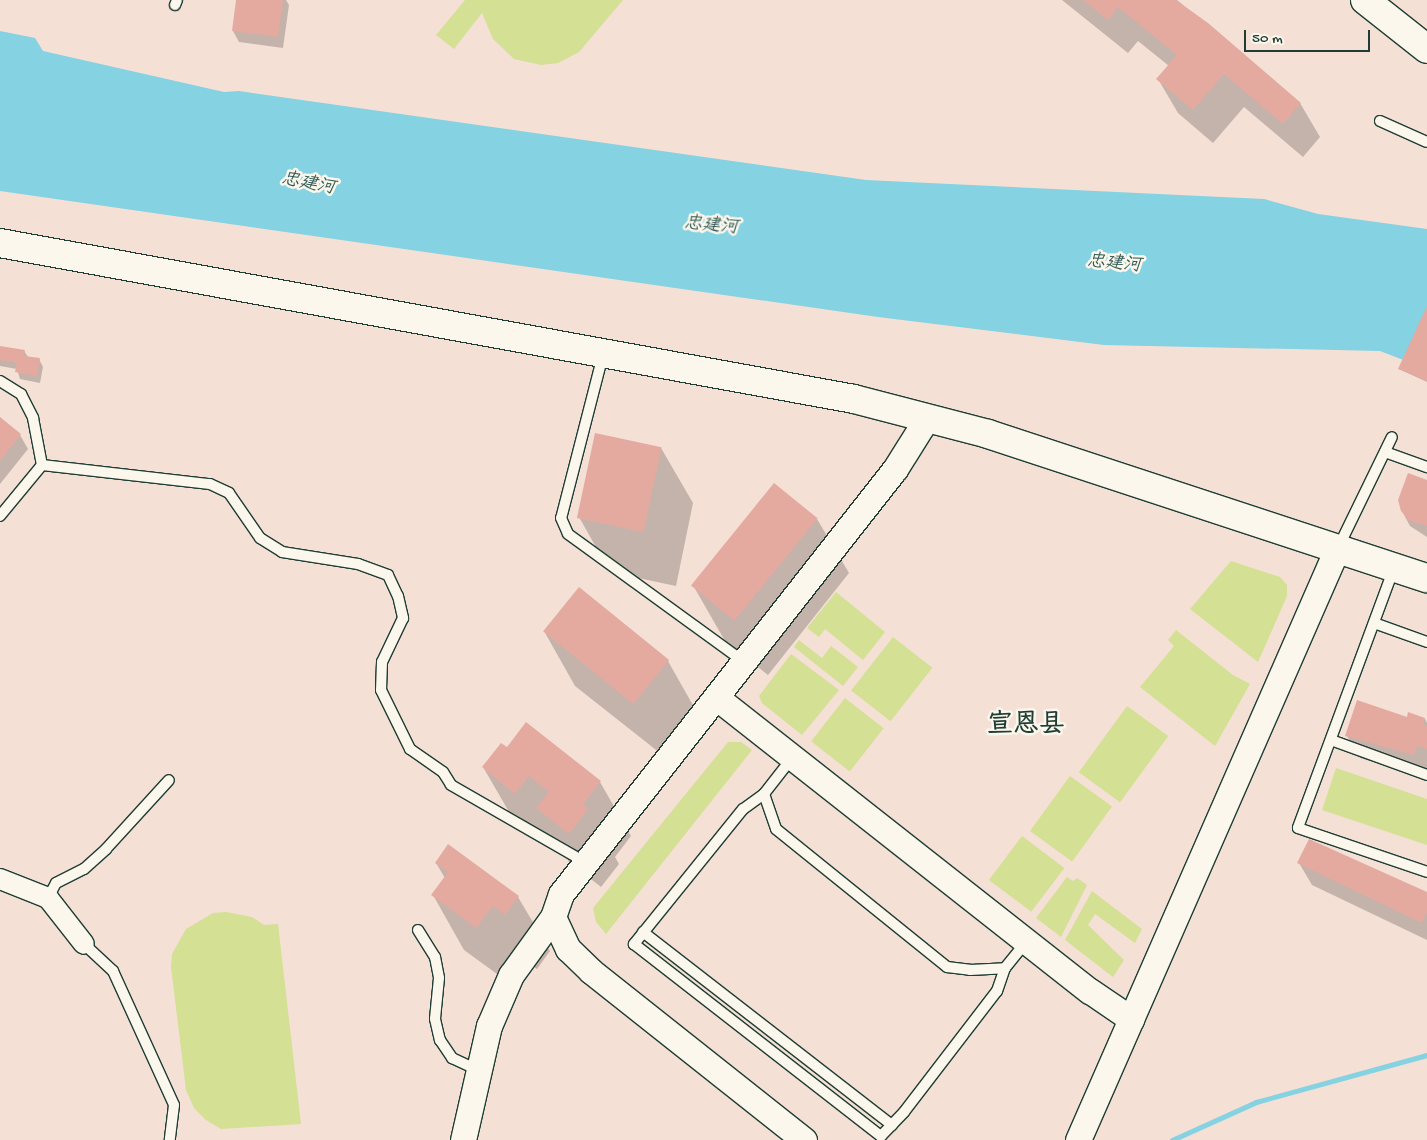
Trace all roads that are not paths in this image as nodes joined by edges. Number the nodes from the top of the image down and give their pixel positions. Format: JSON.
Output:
{"nodes":[{"id":1,"x":1365,"y":0,"type":"edge"},
{"id":2,"x":1427,"y":49,"type":"edge"},
{"id":3,"x":1380,"y":121,"type":"dead end"},
{"id":4,"x":1427,"y":142,"type":"edge"},
{"id":5,"x":0,"y":243,"type":"edge"},
{"id":6,"x":604,"y":353,"type":"junction"},
{"id":7,"x":0,"y":381,"type":"edge"},
{"id":8,"x":927,"y":418,"type":"junction"},
{"id":9,"x":1392,"y":437,"type":"dead end"},
{"id":10,"x":1385,"y":452,"type":"junction"},
{"id":11,"x":42,"y":465,"type":"junction"},
{"id":12,"x":1427,"y":467,"type":"edge"},
{"id":13,"x":0,"y":516,"type":"edge"},
{"id":14,"x":1337,"y":549,"type":"junction"},
{"id":15,"x":1394,"y":567,"type":"junction"},
{"id":16,"x":1427,"y":578,"type":"edge"},
{"id":17,"x":1374,"y":623,"type":"junction"},
{"id":18,"x":1427,"y":642,"type":"edge"},
{"id":19,"x":744,"y":663,"type":"junction"},
{"id":20,"x":717,"y":698,"type":"junction"},
{"id":21,"x":1331,"y":740,"type":"junction"},
{"id":22,"x":793,"y":757,"type":"junction"},
{"id":23,"x":1427,"y":775,"type":"edge"},
{"id":24,"x":169,"y":780,"type":"dead end"},
{"id":25,"x":764,"y":794,"type":"junction"},
{"id":26,"x":585,"y":863,"type":"junction"},
{"id":27,"x":1427,"y":872,"type":"edge"},
{"id":28,"x":0,"y":879,"type":"edge"},
{"id":29,"x":48,"y":898,"type":"junction"},
{"id":30,"x":553,"y":917,"type":"junction"},
{"id":31,"x":418,"y":930,"type":"dead end"},
{"id":32,"x":644,"y":932,"type":"junction"},
{"id":33,"x":1026,"y":942,"type":"junction"},
{"id":34,"x":84,"y":944,"type":"joint"},
{"id":35,"x":1005,"y":968,"type":"junction"},
{"id":36,"x":1131,"y":1019,"type":"junction"},
{"id":37,"x":478,"y":1070,"type":"junction"},
{"id":38,"x":892,"y":1125,"type":"junction"},
{"id":39,"x":170,"y":1140,"type":"edge"},
{"id":40,"x":463,"y":1140,"type":"edge"},
{"id":41,"x":804,"y":1140,"type":"edge"},
{"id":42,"x":1078,"y":1140,"type":"edge"}],
"edges":[{"from":1,"to":2,"type":"main road"},
{"from":3,"to":4,"type":"lane"},
{"from":5,"to":6,"type":"main road"},
{"from":6,"to":8,"type":"main road"},
{"from":6,"to":19,"type":"lane"},
{"from":7,"to":11,"type":"lane"},
{"from":8,"to":14,"type":"main road"},
{"from":8,"to":19,"type":"street"},
{"from":9,"to":10,"type":"lane"},
{"from":10,"to":12,"type":"lane"},
{"from":10,"to":14,"type":"lane"},
{"from":11,"to":13,"type":"lane"},
{"from":11,"to":26,"type":"lane"},
{"from":14,"to":15,"type":"main road"},
{"from":14,"to":36,"type":"street"},
{"from":15,"to":16,"type":"main road"},
{"from":15,"to":17,"type":"lane"},
{"from":17,"to":18,"type":"lane"},
{"from":17,"to":21,"type":"lane"},
{"from":19,"to":20,"type":"street"},
{"from":20,"to":22,"type":"street"},
{"from":20,"to":26,"type":"street"},
{"from":21,"to":23,"type":"lane"},
{"from":21,"to":27,"type":"lane"},
{"from":22,"to":25,"type":"lane"},
{"from":22,"to":33,"type":"street"},
{"from":24,"to":29,"type":"lane"},
{"from":25,"to":32,"type":"lane"},
{"from":25,"to":35,"type":"lane"},
{"from":26,"to":30,"type":"street"},
{"from":28,"to":29,"type":"street"},
{"from":29,"to":34,"type":"street"},
{"from":30,"to":37,"type":"street"},
{"from":30,"to":41,"type":"street"},
{"from":31,"to":37,"type":"lane"},
{"from":32,"to":38,"type":"lane"},
{"from":32,"to":38,"type":"lane"},
{"from":33,"to":35,"type":"lane"},
{"from":33,"to":36,"type":"street"},
{"from":34,"to":39,"type":"lane"},
{"from":35,"to":38,"type":"lane"},
{"from":36,"to":42,"type":"street"},
{"from":37,"to":40,"type":"street"}]}
